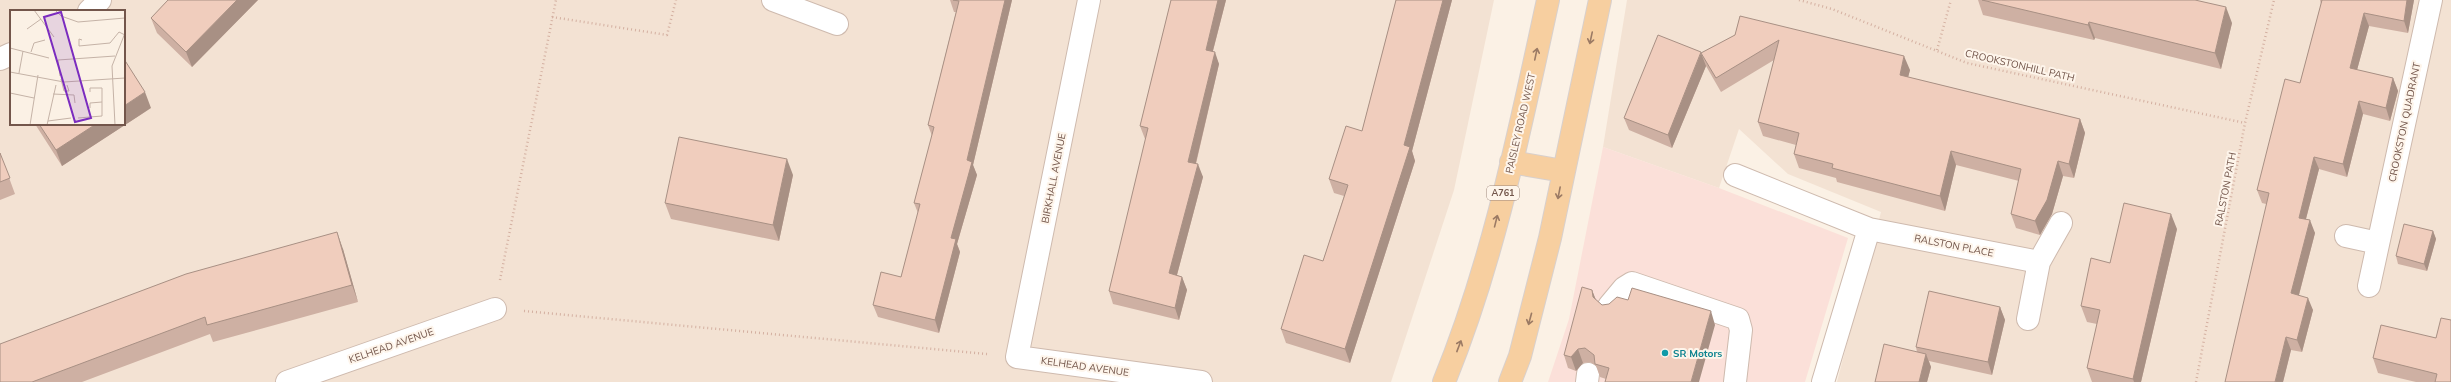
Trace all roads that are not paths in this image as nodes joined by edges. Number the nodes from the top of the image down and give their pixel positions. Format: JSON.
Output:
{"nodes":[{"id":1,"x":100,"y":0,"type":"edge"},
{"id":2,"x":1089,"y":0,"type":"edge"},
{"id":3,"x":1548,"y":0,"type":"edge"},
{"id":4,"x":1600,"y":0,"type":"edge"},
{"id":5,"x":2431,"y":0,"type":"edge"},
{"id":6,"x":780,"y":1,"type":"edge"},
{"id":7,"x":90,"y":10,"type":"edge"},
{"id":8,"x":837,"y":24,"type":"dead end"},
{"id":9,"x":10,"y":54,"type":"edge"},
{"id":10,"x":0,"y":59,"type":"edge"},
{"id":11,"x":1511,"y":162,"type":"junction"},
{"id":12,"x":1563,"y":171,"type":"junction"},
{"id":13,"x":1735,"y":175,"type":"dead end"},
{"id":14,"x":2061,"y":224,"type":"dead end"},
{"id":15,"x":1869,"y":229,"type":"junction"},
{"id":16,"x":2346,"y":236,"type":"dead end"},
{"id":17,"x":2378,"y":243,"type":"junction"},
{"id":18,"x":2039,"y":262,"type":"junction"},
{"id":19,"x":2369,"y":286,"type":"dead end"},
{"id":20,"x":1609,"y":306,"type":"edge"},
{"id":21,"x":495,"y":309,"type":"road end"},
{"id":22,"x":2028,"y":319,"type":"dead end"},
{"id":23,"x":1017,"y":357,"type":"joint"},
{"id":24,"x":287,"y":382,"type":"edge"},
{"id":25,"x":1201,"y":382,"type":"edge"},
{"id":26,"x":1444,"y":382,"type":"edge"},
{"id":27,"x":1510,"y":382,"type":"edge"},
{"id":28,"x":1735,"y":382,"type":"edge"},
{"id":29,"x":1823,"y":382,"type":"edge"}],
"edges":[{"from":1,"to":7,"type":"street"},
{"from":2,"to":23,"type":"street","name":"BIRKHALL AVENUE"},
{"from":11,"to":3,"type":"main road","name":"PAISLEY ROAD WEST","number":"A761","one_way":true},
{"from":4,"to":12,"type":"main road","one_way":true},
{"from":5,"to":17,"type":"street","name":"CROOKSTON QUADRANT"},
{"from":6,"to":8,"type":"street"},
{"from":9,"to":10,"type":"street"},
{"from":11,"to":12,"type":"main road"},
{"from":26,"to":11,"type":"main road","name":"PAISLEY ROAD WEST","number":"A761","one_way":true},
{"from":12,"to":27,"type":"main road","one_way":true},
{"from":13,"to":15,"type":"street","name":"RALSTON PLACE"},
{"from":14,"to":18,"type":"street"},
{"from":15,"to":18,"type":"street","name":"RALSTON PLACE"},
{"from":15,"to":29,"type":"street"},
{"from":16,"to":17,"type":"street"},
{"from":17,"to":19,"type":"street","name":"CROOKSTON QUADRANT"},
{"from":18,"to":22,"type":"street"},
{"from":20,"to":28,"type":"street"},
{"from":21,"to":24,"type":"street","name":"KELHEAD AVENUE"},
{"from":23,"to":25,"type":"street","name":"KELHEAD AVENUE"}]}
